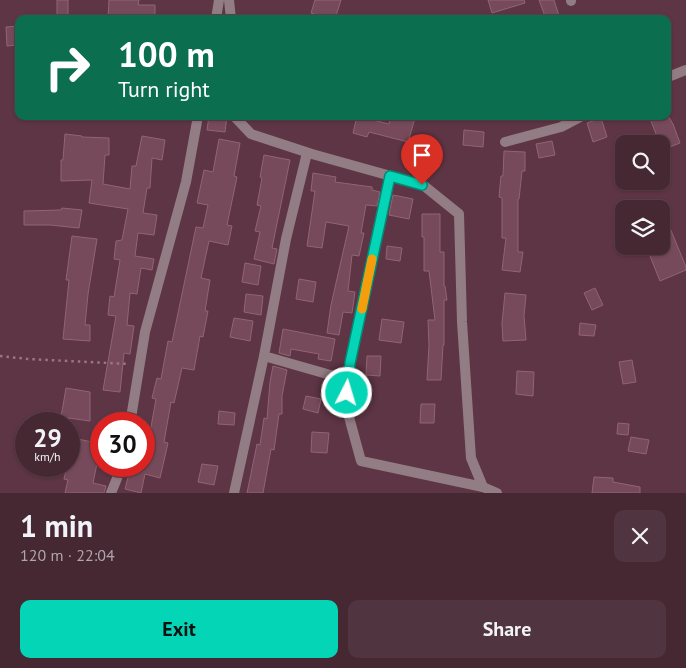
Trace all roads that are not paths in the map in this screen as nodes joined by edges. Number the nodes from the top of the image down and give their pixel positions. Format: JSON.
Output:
{"nodes":[{"id":1,"x":219,"y":0,"type":"edge"},
{"id":2,"x":229,"y":0,"type":"edge"},
{"id":3,"x":217,"y":15,"type":"edge"},
{"id":4,"x":230,"y":15,"type":"edge"},
{"id":5,"x":686,"y":70,"type":"edge"},
{"id":6,"x":671,"y":77,"type":"edge"},
{"id":7,"x":197,"y":120,"type":"edge"},
{"id":8,"x":238,"y":120,"type":"edge"},
{"id":9,"x":574,"y":120,"type":"edge"},
{"id":10,"x":505,"y":142,"type":"dead end"},
{"id":11,"x":307,"y":153,"type":"junction"},
{"id":12,"x":390,"y":176,"type":"junction"},
{"id":13,"x":264,"y":356,"type":"junction"},
{"id":14,"x":348,"y":380,"type":"junction"},
{"id":15,"x":132,"y":412,"type":"edge"},
{"id":16,"x":118,"y":477,"type":"edge"},
{"id":17,"x":483,"y":487,"type":"junction"},
{"id":18,"x":111,"y":493,"type":"edge"},
{"id":19,"x":234,"y":493,"type":"edge"},
{"id":20,"x":497,"y":493,"type":"edge"}],
"edges":[{"from":1,"to":3,"type":"street"},
{"from":2,"to":4,"type":"street"},
{"from":5,"to":6,"type":"street"},
{"from":7,"to":15,"type":"street"},
{"from":8,"to":11,"type":"street"},
{"from":9,"to":10,"type":"street"},
{"from":11,"to":12,"type":"street"},
{"from":11,"to":13,"type":"street"},
{"from":12,"to":14,"type":"street"},
{"from":12,"to":17,"type":"street"},
{"from":13,"to":14,"type":"street"},
{"from":13,"to":19,"type":"street"},
{"from":14,"to":17,"type":"street"},
{"from":16,"to":18,"type":"street"},
{"from":17,"to":20,"type":"street"}]}
